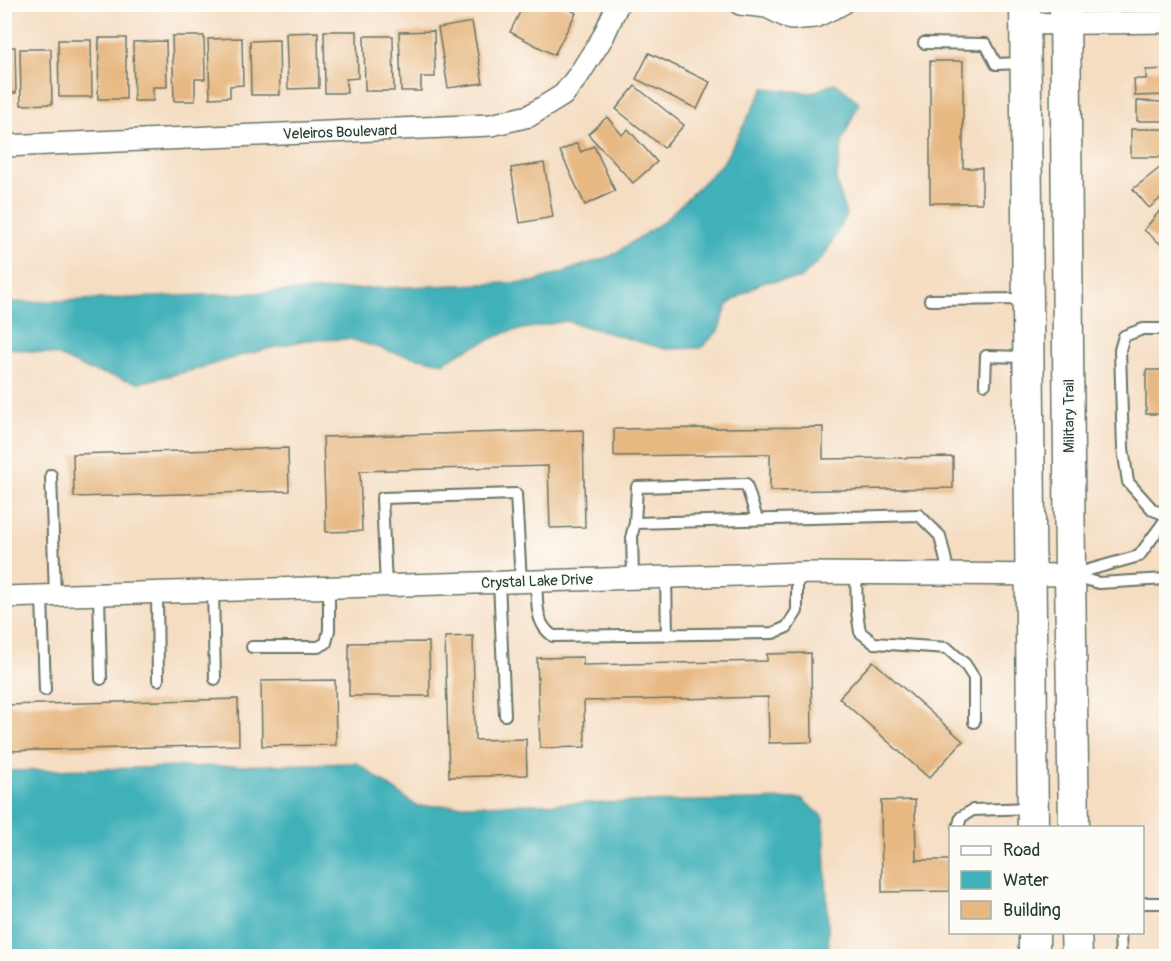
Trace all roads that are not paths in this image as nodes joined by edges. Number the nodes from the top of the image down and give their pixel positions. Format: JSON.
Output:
{"nodes":[{"id":1,"x":618,"y":4,"type":"edge"},
{"id":2,"x":740,"y":4,"type":"edge"},
{"id":3,"x":842,"y":4,"type":"edge"},
{"id":4,"x":1025,"y":14,"type":"edge"},
{"id":5,"x":1066,"y":14,"type":"edge"},
{"id":6,"x":1167,"y":22,"type":"edge"},
{"id":7,"x":924,"y":43,"type":"dead end"},
{"id":8,"x":1026,"y":63,"type":"junction"},
{"id":9,"x":4,"y":146,"type":"edge"},
{"id":10,"x":1028,"y":299,"type":"junction"},
{"id":11,"x":930,"y":300,"type":"dead end"},
{"id":12,"x":1167,"y":329,"type":"edge"},
{"id":13,"x":1029,"y":357,"type":"junction"},
{"id":14,"x":985,"y":384,"type":"dead end"},
{"id":15,"x":51,"y":475,"type":"dead end"},
{"id":16,"x":1167,"y":517,"type":"edge"},
{"id":17,"x":758,"y":519,"type":"junction"},
{"id":18,"x":635,"y":523,"type":"junction"},
{"id":19,"x":797,"y":573,"type":"junction"},
{"id":20,"x":856,"y":574,"type":"junction"},
{"id":21,"x":949,"y":574,"type":"junction"},
{"id":22,"x":1032,"y":575,"type":"junction"},
{"id":23,"x":1070,"y":575,"type":"junction"},
{"id":24,"x":666,"y":577,"type":"junction"},
{"id":25,"x":633,"y":578,"type":"junction"},
{"id":26,"x":1167,"y":579,"type":"edge"},
{"id":27,"x":529,"y":581,"type":"junction"},
{"id":28,"x":499,"y":582,"type":"junction"},
{"id":29,"x":386,"y":586,"type":"junction"},
{"id":30,"x":329,"y":588,"type":"junction"},
{"id":31,"x":213,"y":591,"type":"junction"},
{"id":32,"x":157,"y":593,"type":"junction"},
{"id":33,"x":99,"y":594,"type":"junction"},
{"id":34,"x":48,"y":596,"type":"junction"},
{"id":35,"x":4,"y":597,"type":"edge"},
{"id":36,"x":667,"y":635,"type":"junction"},
{"id":37,"x":252,"y":647,"type":"dead end"},
{"id":38,"x":101,"y":679,"type":"dead end"},
{"id":39,"x":215,"y":679,"type":"dead end"},
{"id":40,"x":158,"y":680,"type":"dead end"},
{"id":41,"x":45,"y":690,"type":"dead end"},
{"id":42,"x":505,"y":715,"type":"dead end"},
{"id":43,"x":974,"y":722,"type":"dead end"},
{"id":44,"x":1033,"y":818,"type":"edge"},
{"id":45,"x":959,"y":826,"type":"edge"},
{"id":46,"x":1074,"y":826,"type":"edge"},
{"id":47,"x":1144,"y":903,"type":"edge"},
{"id":48,"x":1167,"y":903,"type":"edge"},
{"id":49,"x":1034,"y":934,"type":"edge"},
{"id":50,"x":1076,"y":934,"type":"edge"},
{"id":51,"x":1120,"y":934,"type":"edge"},
{"id":52,"x":1034,"y":957,"type":"edge"},
{"id":53,"x":1077,"y":957,"type":"edge"},
{"id":54,"x":1121,"y":957,"type":"edge"}],
"edges":[{"from":1,"to":9,"type":"street","name":"Veleiros Boulevard"},
{"from":2,"to":3,"type":"street"},
{"from":4,"to":5,"type":"street"},
{"from":4,"to":8,"type":"street"},
{"from":5,"to":6,"type":"street"},
{"from":5,"to":23,"type":"street","name":"Military Trail"},
{"from":7,"to":8,"type":"lane"},
{"from":8,"to":10,"type":"street"},
{"from":10,"to":11,"type":"lane"},
{"from":10,"to":13,"type":"street"},
{"from":12,"to":16,"type":"lane"},
{"from":13,"to":14,"type":"lane"},
{"from":13,"to":22,"type":"street"},
{"from":15,"to":34,"type":"lane"},
{"from":16,"to":23,"type":"lane"},
{"from":17,"to":18,"type":"lane"},
{"from":17,"to":18,"type":"lane"},
{"from":17,"to":21,"type":"lane"},
{"from":18,"to":25,"type":"lane"},
{"from":19,"to":20,"type":"street","name":"Crystal Lake Drive"},
{"from":19,"to":24,"type":"street","name":"Crystal Lake Drive"},
{"from":19,"to":36,"type":"lane"},
{"from":20,"to":21,"type":"street","name":"Crystal Lake Drive"},
{"from":20,"to":43,"type":"lane"},
{"from":21,"to":22,"type":"street","name":"Crystal Lake Drive"},
{"from":22,"to":23,"type":"street","name":"Crystal Lake Drive"},
{"from":22,"to":44,"type":"street"},
{"from":23,"to":26,"type":"lane"},
{"from":23,"to":46,"type":"street","name":"Military Trail"},
{"from":24,"to":25,"type":"street","name":"Crystal Lake Drive"},
{"from":24,"to":36,"type":"lane"},
{"from":25,"to":27,"type":"street","name":"Crystal Lake Drive"},
{"from":27,"to":28,"type":"street","name":"Crystal Lake Drive"},
{"from":27,"to":29,"type":"lane"},
{"from":27,"to":36,"type":"lane"},
{"from":28,"to":29,"type":"street","name":"Crystal Lake Drive"},
{"from":28,"to":42,"type":"lane"},
{"from":29,"to":30,"type":"street","name":"Crystal Lake Drive"},
{"from":30,"to":31,"type":"street","name":"Crystal Lake Drive"},
{"from":30,"to":37,"type":"lane"},
{"from":31,"to":32,"type":"street","name":"Crystal Lake Drive"},
{"from":31,"to":39,"type":"lane"},
{"from":32,"to":33,"type":"street","name":"Crystal Lake Drive"},
{"from":32,"to":40,"type":"lane"},
{"from":33,"to":34,"type":"street","name":"Crystal Lake Drive"},
{"from":33,"to":38,"type":"lane"},
{"from":34,"to":35,"type":"street","name":"Crystal Lake Drive"},
{"from":34,"to":41,"type":"lane"},
{"from":44,"to":45,"type":"lane"},
{"from":47,"to":48,"type":"lane"},
{"from":49,"to":52,"type":"street"},
{"from":50,"to":53,"type":"street"},
{"from":51,"to":54,"type":"lane"}]}
